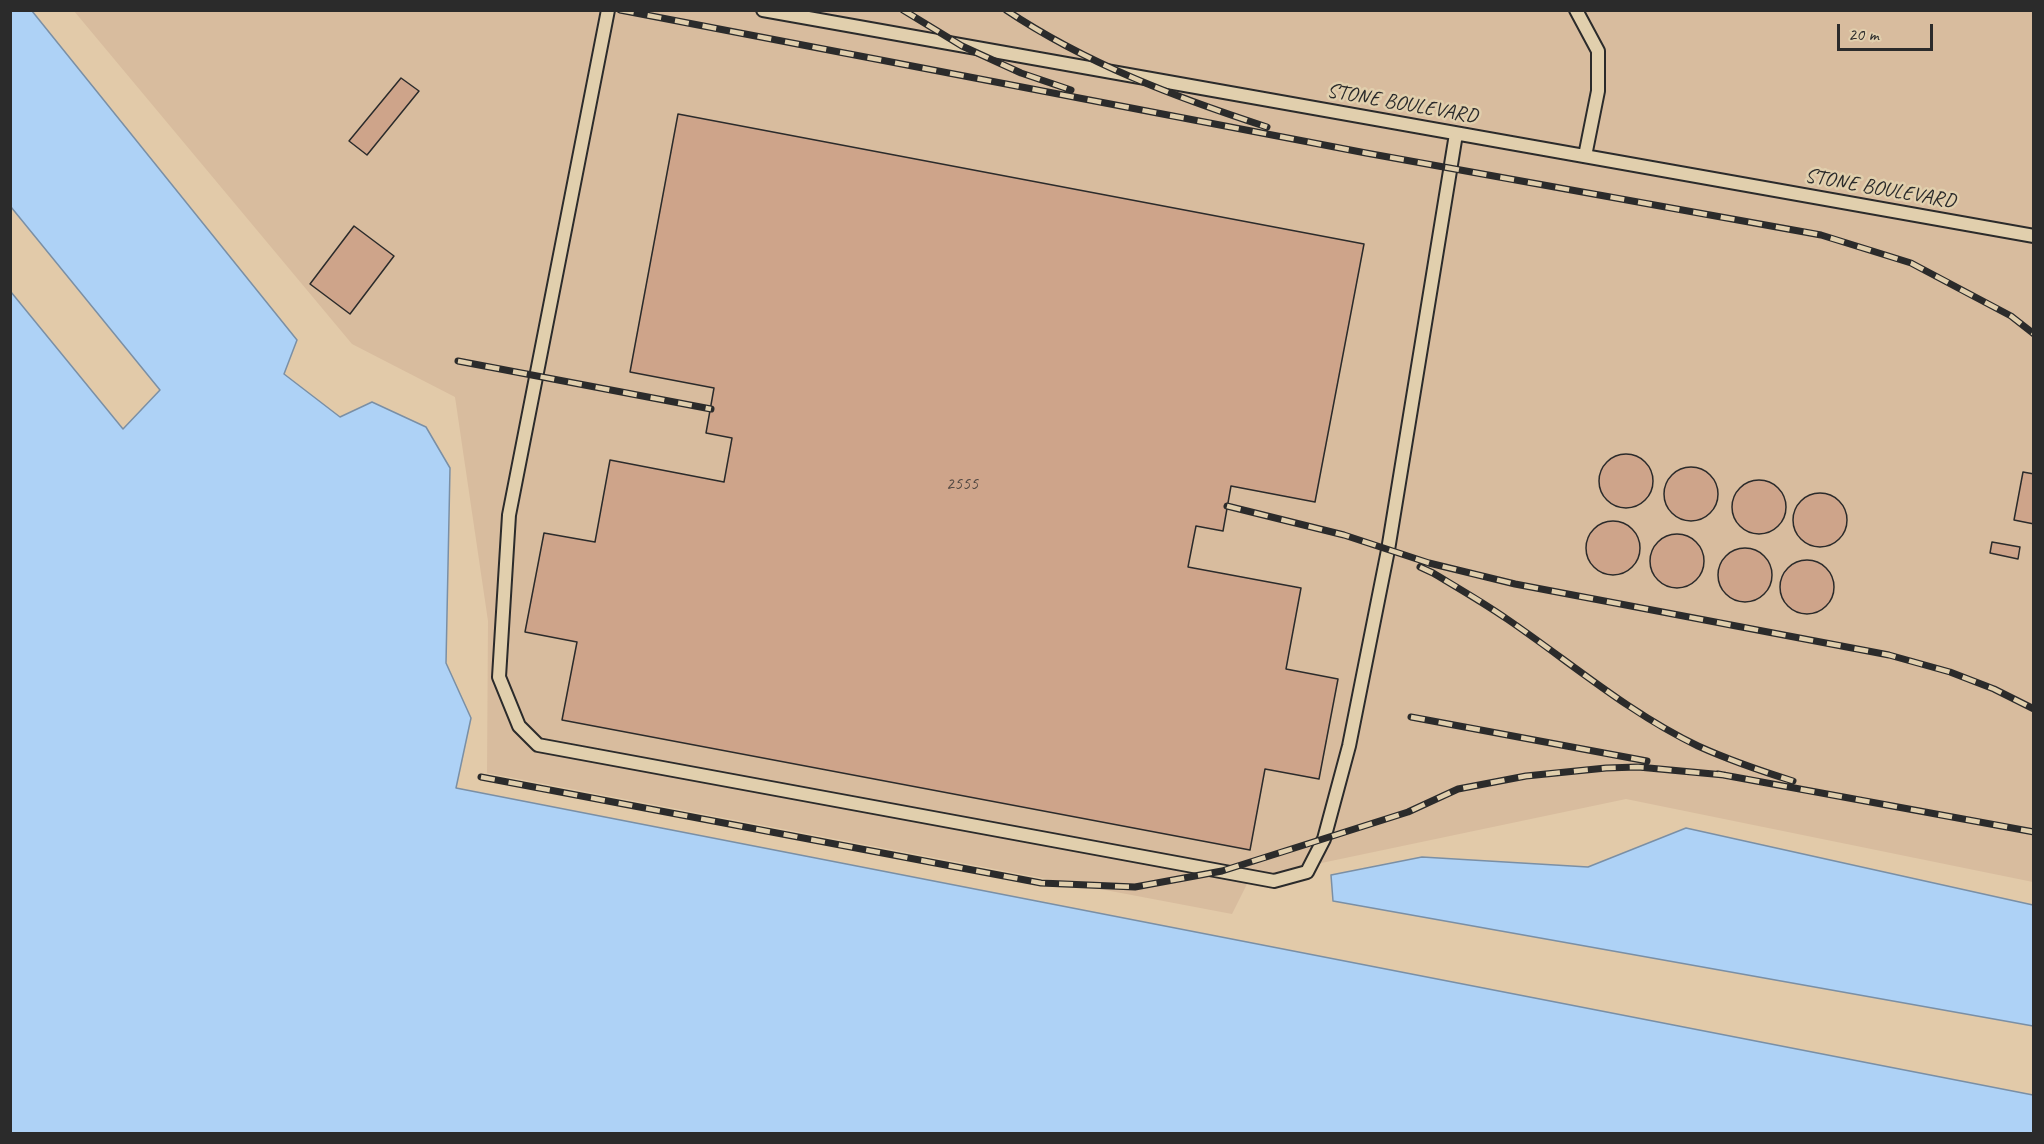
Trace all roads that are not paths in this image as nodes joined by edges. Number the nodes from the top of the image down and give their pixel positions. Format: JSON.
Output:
{"nodes":[{"id":1,"x":608,"y":10,"type":"edge"},
{"id":2,"x":763,"y":10,"type":"edge"},
{"id":3,"x":1576,"y":10,"type":"edge"},
{"id":4,"x":1456,"y":134,"type":"junction"},
{"id":5,"x":1585,"y":156,"type":"junction"},
{"id":6,"x":2034,"y":236,"type":"edge"}],
"edges":[{"from":1,"to":4,"type":"lane"},
{"from":2,"to":4,"type":"lane","name":"STONE BOULEVARD"},
{"from":3,"to":5,"type":"lane"},
{"from":4,"to":5,"type":"lane","name":"STONE BOULEVARD"},
{"from":5,"to":6,"type":"lane","name":"STONE BOULEVARD"}]}
